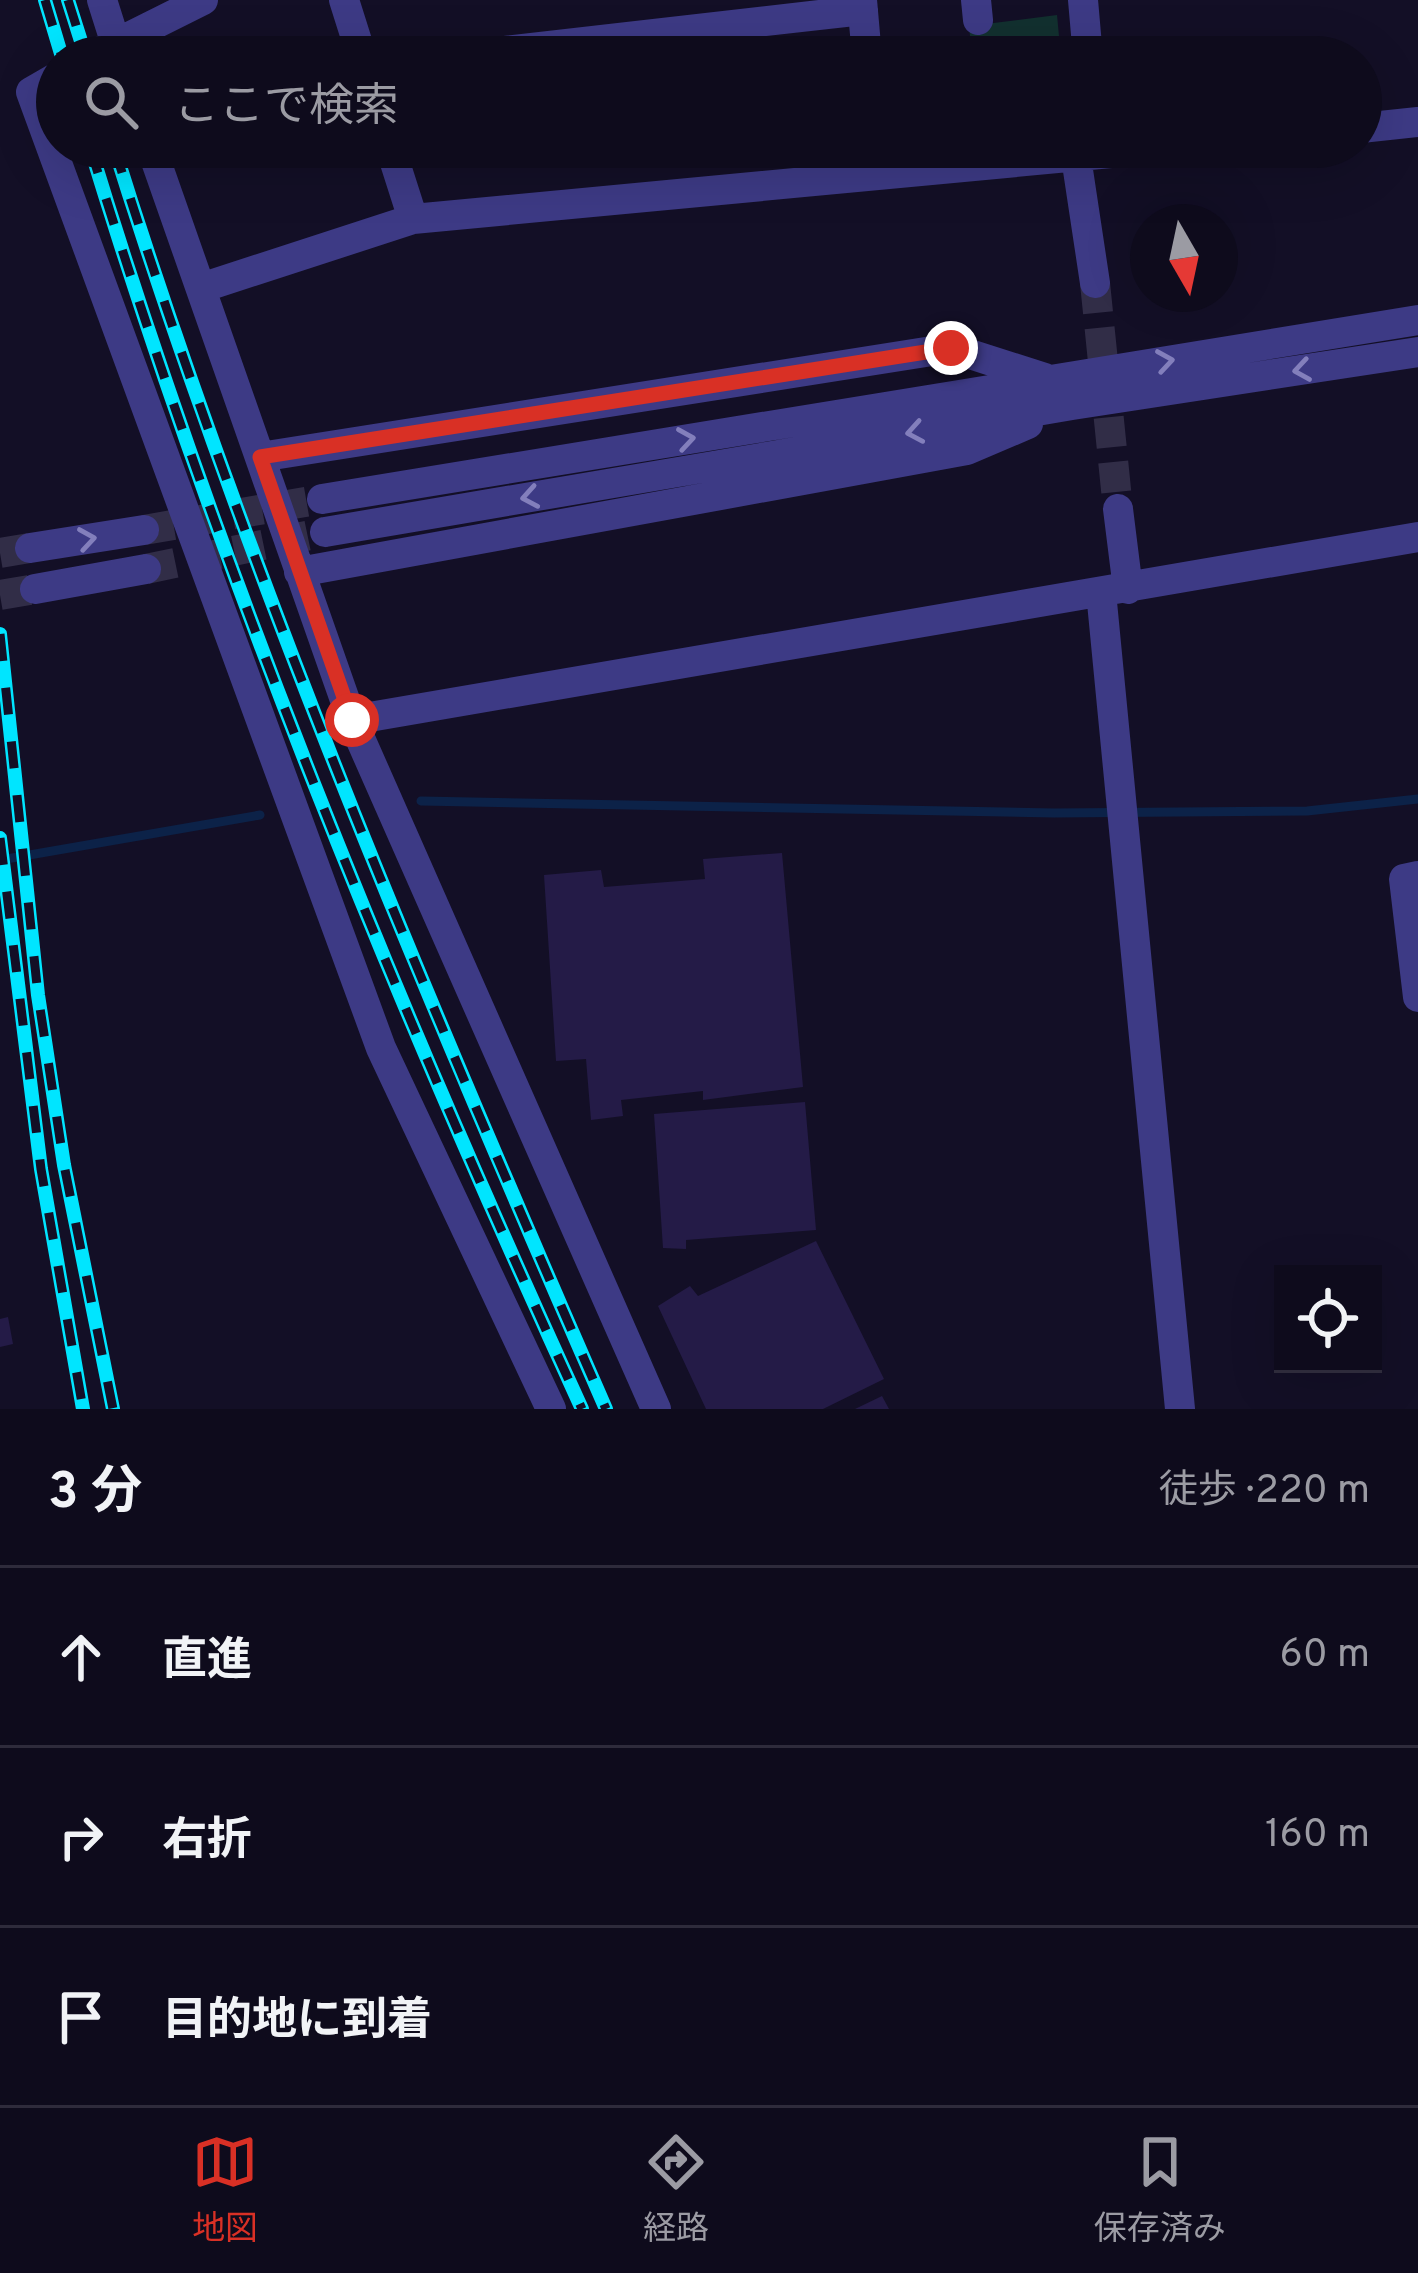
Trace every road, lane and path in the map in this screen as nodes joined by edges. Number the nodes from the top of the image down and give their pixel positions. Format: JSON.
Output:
{"nodes":[{"id":1,"x":102,"y":0,"type":"edge"},
{"id":2,"x":203,"y":0,"type":"edge"},
{"id":3,"x":344,"y":0,"type":"edge"},
{"id":4,"x":1083,"y":0,"type":"edge"},
{"id":5,"x":862,"y":5,"type":"edge"},
{"id":6,"x":106,"y":36,"type":"edge"},
{"id":7,"x":137,"y":36,"type":"edge"},
{"id":8,"x":355,"y":36,"type":"edge"},
{"id":9,"x":618,"y":36,"type":"edge"},
{"id":10,"x":865,"y":36,"type":"edge"},
{"id":11,"x":1086,"y":36,"type":"edge"},
{"id":12,"x":1418,"y":122,"type":"edge"},
{"id":13,"x":1382,"y":126,"type":"edge"},
{"id":14,"x":59,"y":168,"type":"edge"},
{"id":15,"x":159,"y":168,"type":"edge"},
{"id":16,"x":397,"y":168,"type":"edge"},
{"id":17,"x":821,"y":168,"type":"edge"},
{"id":18,"x":1090,"y":168,"type":"edge"},
{"id":19,"x":413,"y":219,"type":"junction"},
{"id":20,"x":1095,"y":283,"type":"tunnel mouth"},
{"id":21,"x":201,"y":288,"type":"junction"},
{"id":22,"x":1418,"y":320,"type":"edge"},
{"id":23,"x":1418,"y":352,"type":"edge"},
{"id":24,"x":1050,"y":379,"type":"junction"},
{"id":25,"x":1072,"y":405,"type":"junction"},
{"id":26,"x":260,"y":457,"type":"junction"},
{"id":27,"x":322,"y":499,"type":"tunnel mouth"},
{"id":28,"x":1118,"y":509,"type":"tunnel mouth"},
{"id":29,"x":144,"y":530,"type":"tunnel mouth"},
{"id":30,"x":325,"y":532,"type":"tunnel mouth"},
{"id":31,"x":1418,"y":537,"type":"edge"},
{"id":32,"x":31,"y":548,"type":"tunnel mouth"},
{"id":33,"x":146,"y":568,"type":"tunnel mouth"},
{"id":34,"x":299,"y":572,"type":"junction"},
{"id":35,"x":35,"y":589,"type":"tunnel mouth"},
{"id":36,"x":1115,"y":591,"type":"junction"},
{"id":37,"x":352,"y":720,"type":"junction"},
{"id":38,"x":1418,"y":876,"type":"edge"},
{"id":39,"x":1418,"y":997,"type":"edge"},
{"id":40,"x":551,"y":1409,"type":"edge"},
{"id":41,"x":656,"y":1409,"type":"edge"},
{"id":42,"x":1180,"y":1409,"type":"edge"}],
"edges":[{"from":1,"to":6,"type":"street"},
{"from":2,"to":7,"type":"street"},
{"from":3,"to":8,"type":"street"},
{"from":4,"to":11,"type":"street"},
{"from":5,"to":9,"type":"street"},
{"from":5,"to":10,"type":"street"},
{"from":12,"to":13,"type":"street"},
{"from":14,"to":40,"type":"street"},
{"from":15,"to":21,"type":"street"},
{"from":16,"to":19,"type":"street"},
{"from":17,"to":19,"type":"street"},
{"from":18,"to":20,"type":"street"},
{"from":19,"to":21,"type":"street"},
{"from":21,"to":26,"type":"street"},
{"from":24,"to":22,"type":"street","one_way":true},
{"from":23,"to":25,"type":"street","one_way":true},
{"from":24,"to":26,"type":"street"},
{"from":27,"to":24,"type":"street","one_way":true},
{"from":25,"to":30,"type":"street","one_way":true},
{"from":25,"to":34,"type":"street"},
{"from":26,"to":34,"type":"street"},
{"from":28,"to":36,"type":"street"},
{"from":32,"to":29,"type":"street","one_way":true},
{"from":31,"to":36,"type":"street"},
{"from":33,"to":35,"type":"street"},
{"from":34,"to":37,"type":"street"},
{"from":36,"to":37,"type":"street"},
{"from":36,"to":42,"type":"street"},
{"from":37,"to":41,"type":"street"},
{"from":38,"to":39,"type":"street"}]}
